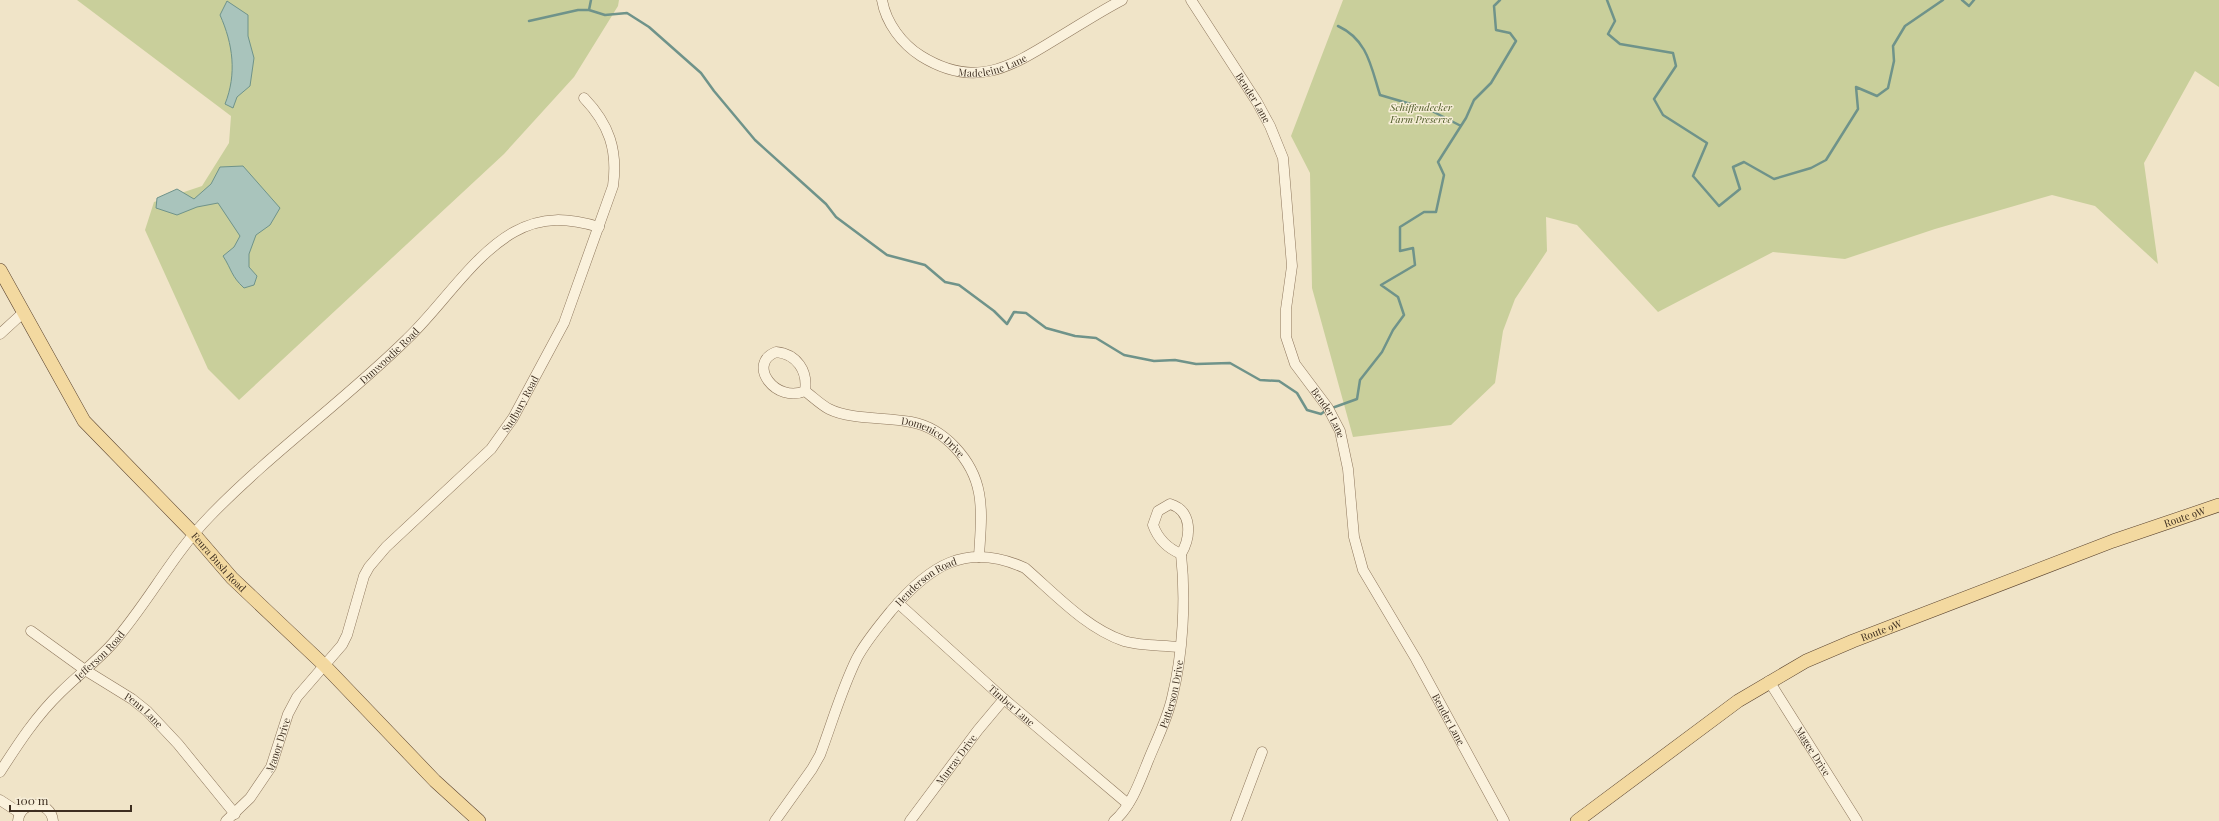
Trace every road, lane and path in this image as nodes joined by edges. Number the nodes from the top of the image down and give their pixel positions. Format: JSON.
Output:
{"nodes":[{"id":1,"x":882,"y":0,"type":"edge"},
{"id":2,"x":1122,"y":0,"type":"edge"},
{"id":3,"x":1191,"y":0,"type":"edge"},
{"id":4,"x":584,"y":98,"type":"dead end"},
{"id":5,"x":599,"y":227,"type":"junction"},
{"id":6,"x":0,"y":270,"type":"edge"},
{"id":7,"x":24,"y":312,"type":"junction"},
{"id":8,"x":0,"y":334,"type":"edge"},
{"id":9,"x":805,"y":391,"type":"junction"},
{"id":10,"x":2219,"y":505,"type":"edge"},
{"id":11,"x":194,"y":534,"type":"junction"},
{"id":12,"x":1181,"y":554,"type":"junction"},
{"id":13,"x":979,"y":557,"type":"junction"},
{"id":14,"x":898,"y":603,"type":"junction"},
{"id":15,"x":31,"y":631,"type":"dead end"},
{"id":16,"x":1179,"y":647,"type":"junction"},
{"id":17,"x":324,"y":665,"type":"junction"},
{"id":18,"x":85,"y":670,"type":"junction"},
{"id":19,"x":1769,"y":681,"type":"junction"},
{"id":20,"x":1004,"y":699,"type":"junction"},
{"id":21,"x":1262,"y":752,"type":"dead end"},
{"id":22,"x":0,"y":772,"type":"edge"},
{"id":23,"x":0,"y":800,"type":"edge"},
{"id":24,"x":1128,"y":804,"type":"junction"},
{"id":25,"x":235,"y":814,"type":"junction"},
{"id":26,"x":19,"y":817,"type":"edge"},
{"id":27,"x":54,"y":821,"type":"edge"},
{"id":28,"x":226,"y":821,"type":"edge"},
{"id":29,"x":479,"y":821,"type":"edge"},
{"id":30,"x":775,"y":821,"type":"edge"},
{"id":31,"x":910,"y":821,"type":"edge"},
{"id":32,"x":1114,"y":821,"type":"edge"},
{"id":33,"x":1236,"y":821,"type":"edge"},
{"id":34,"x":1504,"y":821,"type":"edge"},
{"id":35,"x":1577,"y":821,"type":"edge"},
{"id":36,"x":1857,"y":821,"type":"edge"}],
"edges":[{"from":1,"to":2,"type":"street","name":"Madeleine Lane"},
{"from":3,"to":34,"type":"street","name":"Bender Lane"},
{"from":4,"to":5,"type":"street","name":"Sudbury Road"},
{"from":5,"to":11,"type":"street","name":"Dunwoodie Road"},
{"from":5,"to":17,"type":"street","name":"Sudbury Road"},
{"from":6,"to":7,"type":"main road","name":"Feura Bush Road"},
{"from":7,"to":8,"type":"street"},
{"from":7,"to":11,"type":"main road","name":"Feura Bush Road"},
{"from":9,"to":9,"type":"street"},
{"from":9,"to":13,"type":"street","name":"Domenico Drive"},
{"from":10,"to":19,"type":"main road","name":"Route 9W"},
{"from":11,"to":17,"type":"main road","name":"Feura Bush Road"},
{"from":11,"to":18,"type":"street","name":"Jefferson Road"},
{"from":12,"to":12,"type":"street","name":"Patterson Drive"},
{"from":12,"to":16,"type":"street","name":"Patterson Drive"},
{"from":13,"to":14,"type":"street","name":"Henderson Road"},
{"from":13,"to":16,"type":"street","name":"Henderson Road"},
{"from":14,"to":20,"type":"street","name":"Timber Lane"},
{"from":14,"to":30,"type":"street","name":"Henderson Road"},
{"from":15,"to":18,"type":"street","name":"Penn Lane"},
{"from":16,"to":24,"type":"street","name":"Patterson Drive"},
{"from":17,"to":25,"type":"street","name":"Manor Drive"},
{"from":17,"to":29,"type":"main road","name":"Feura Bush Road"},
{"from":18,"to":22,"type":"street","name":"Jefferson Road"},
{"from":18,"to":25,"type":"street","name":"Penn Lane"},
{"from":19,"to":35,"type":"main road","name":"Route 9W"},
{"from":19,"to":36,"type":"street","name":"Magee Drive"},
{"from":20,"to":24,"type":"street","name":"Timber Lane"},
{"from":20,"to":31,"type":"street","name":"Murray Drive"},
{"from":21,"to":33,"type":"street"},
{"from":23,"to":26,"type":"street"},
{"from":24,"to":32,"type":"street","name":"Patterson Drive"},
{"from":25,"to":28,"type":"street","name":"Manor Drive"},
{"from":26,"to":27,"type":"street"}]}
